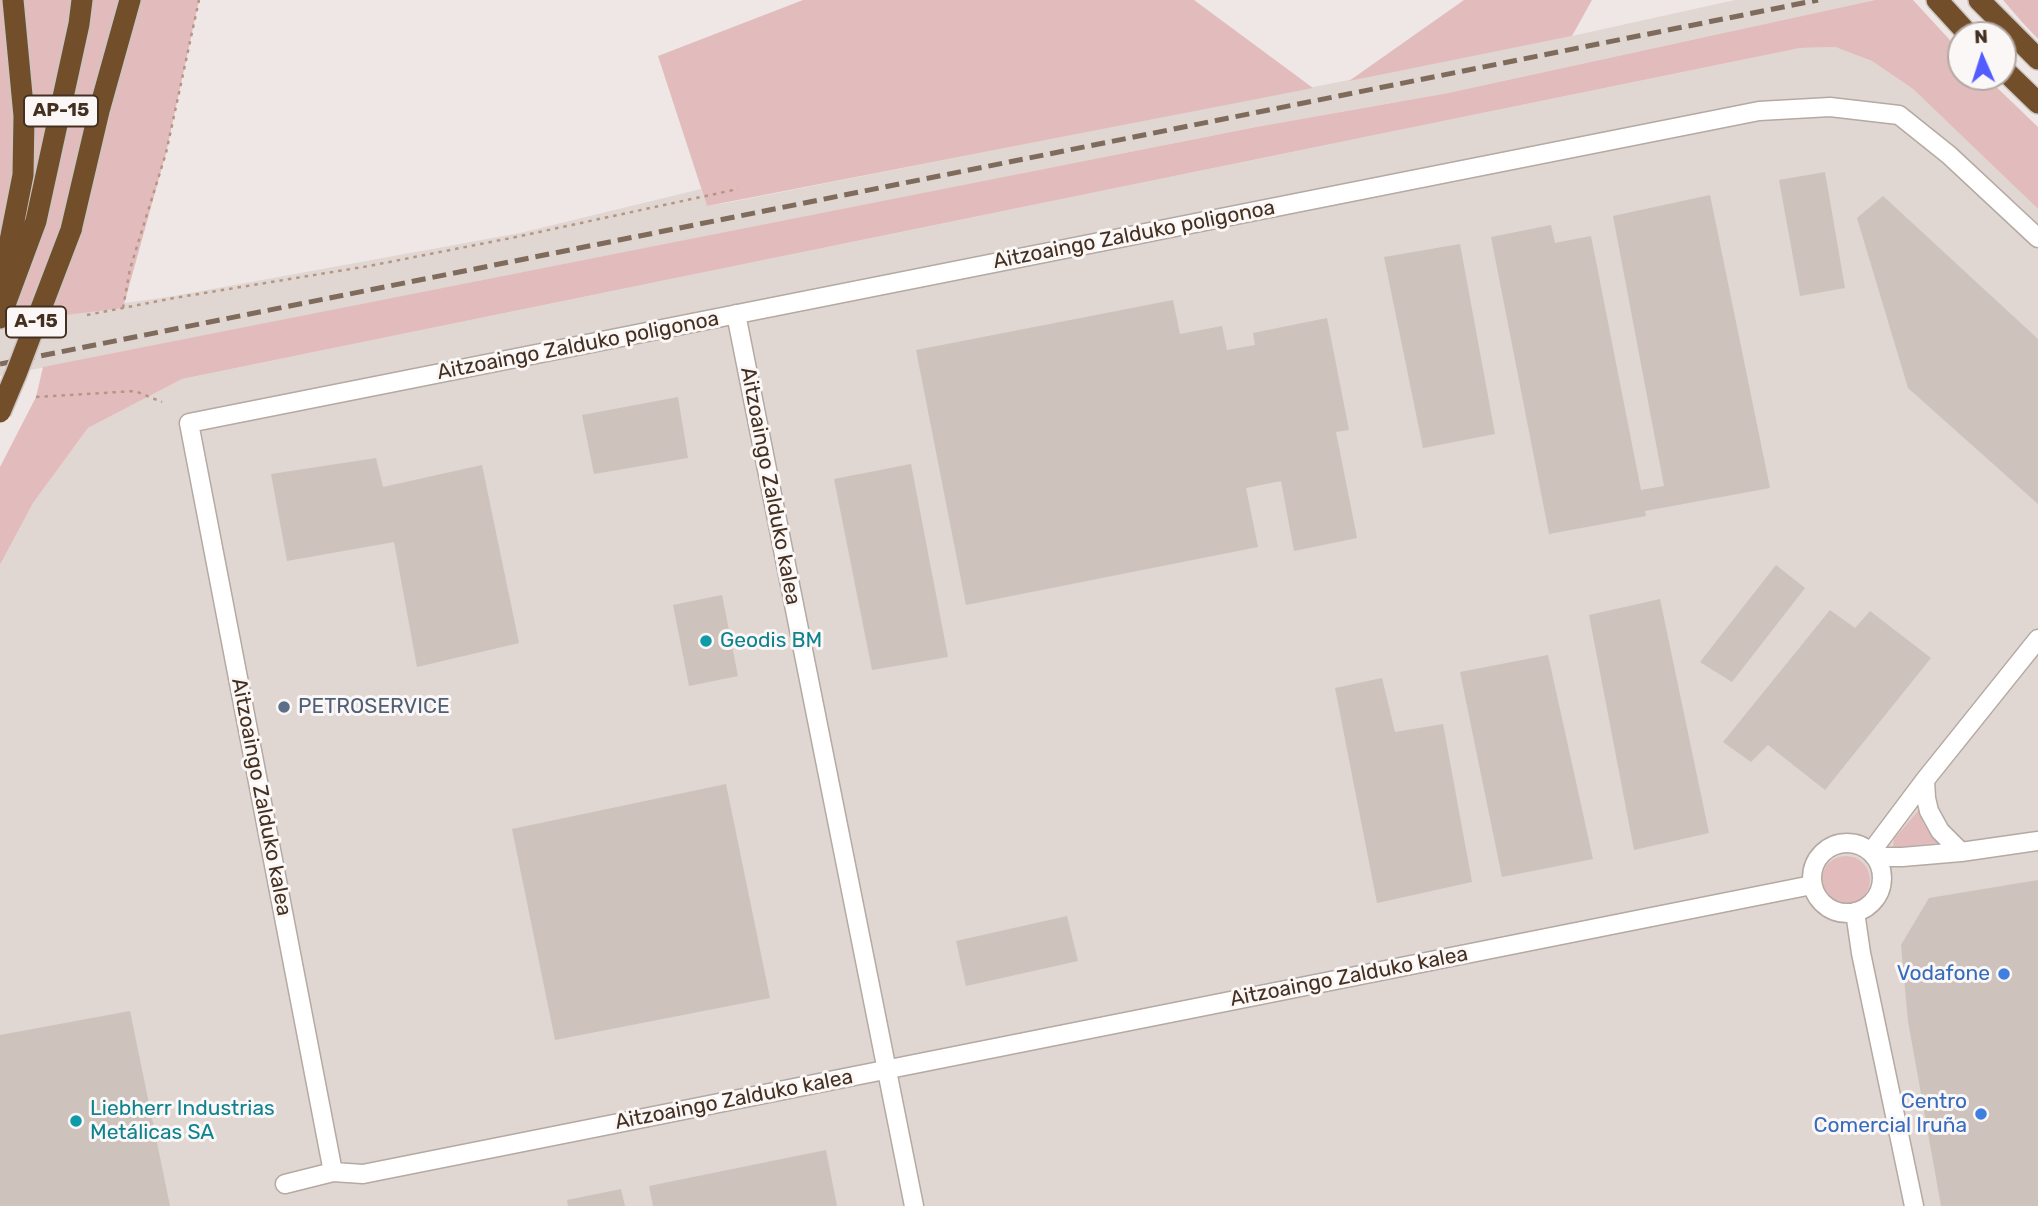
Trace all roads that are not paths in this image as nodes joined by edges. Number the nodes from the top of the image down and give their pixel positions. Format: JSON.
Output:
{"nodes":[{"id":1,"x":13,"y":0,"type":"edge"},
{"id":2,"x":82,"y":0,"type":"edge"},
{"id":3,"x":119,"y":0,"type":"edge"},
{"id":4,"x":130,"y":0,"type":"edge"},
{"id":5,"x":1937,"y":0,"type":"edge"},
{"id":6,"x":1979,"y":0,"type":"edge"},
{"id":7,"x":1956,"y":21,"type":"edge"},
{"id":8,"x":2038,"y":59,"type":"edge"},
{"id":9,"x":114,"y":60,"type":"junction"},
{"id":10,"x":2017,"y":83,"type":"edge"},
{"id":11,"x":2038,"y":103,"type":"edge"},
{"id":12,"x":2038,"y":238,"type":"edge"},
{"id":13,"x":0,"y":277,"type":"edge"},
{"id":14,"x":736,"y":314,"type":"junction"},
{"id":15,"x":0,"y":318,"type":"edge"},
{"id":16,"x":0,"y":412,"type":"edge"},
{"id":17,"x":189,"y":423,"type":"joint"},
{"id":18,"x":2038,"y":639,"type":"edge"},
{"id":19,"x":1925,"y":780,"type":"junction"},
{"id":20,"x":2038,"y":841,"type":"edge"},
{"id":21,"x":1961,"y":852,"type":"junction"},
{"id":22,"x":1873,"y":855,"type":"junction"},
{"id":23,"x":1812,"y":885,"type":"junction"},
{"id":24,"x":1855,"y":912,"type":"junction"},
{"id":25,"x":887,"y":1069,"type":"junction"},
{"id":26,"x":333,"y":1172,"type":"junction"},
{"id":27,"x":285,"y":1184,"type":"dead end"},
{"id":28,"x":914,"y":1206,"type":"edge"},
{"id":29,"x":1914,"y":1206,"type":"edge"}],
"edges":[{"from":1,"to":13,"type":"highway"},
{"from":2,"to":15,"type":"highway","number":"AP-15"},
{"from":3,"to":9,"type":"highway"},
{"from":4,"to":9,"type":"highway"},
{"from":5,"to":7,"type":"highway"},
{"from":6,"to":8,"type":"highway"},
{"from":9,"to":16,"type":"highway","number":"A-15","bridge":true},
{"from":10,"to":11,"type":"highway"},
{"from":12,"to":14,"type":"street","name":"Aitzoaingo Zalduko poligonoa"},
{"from":14,"to":17,"type":"street","name":"Aitzoaingo Zalduko poligonoa"},
{"from":14,"to":25,"type":"street","name":"Aitzoaingo Zalduko kalea"},
{"from":17,"to":26,"type":"street","name":"Aitzoaingo Zalduko kalea"},
{"from":18,"to":19,"type":"street"},
{"from":19,"to":21,"type":"street"},
{"from":19,"to":22,"type":"street"},
{"from":20,"to":21,"type":"street"},
{"from":21,"to":22,"type":"street"},
{"from":22,"to":23,"type":"street"},
{"from":22,"to":24,"type":"street"},
{"from":23,"to":24,"type":"street"},
{"from":23,"to":25,"type":"street","name":"Aitzoaingo Zalduko kalea"},
{"from":24,"to":29,"type":"street"},
{"from":25,"to":26,"type":"street","name":"Aitzoaingo Zalduko kalea"},
{"from":25,"to":28,"type":"street","name":"Aitzoaingo Zalduko kalea"},
{"from":26,"to":27,"type":"street","name":"Aitzoaingo Zalduko kalea"}]}
